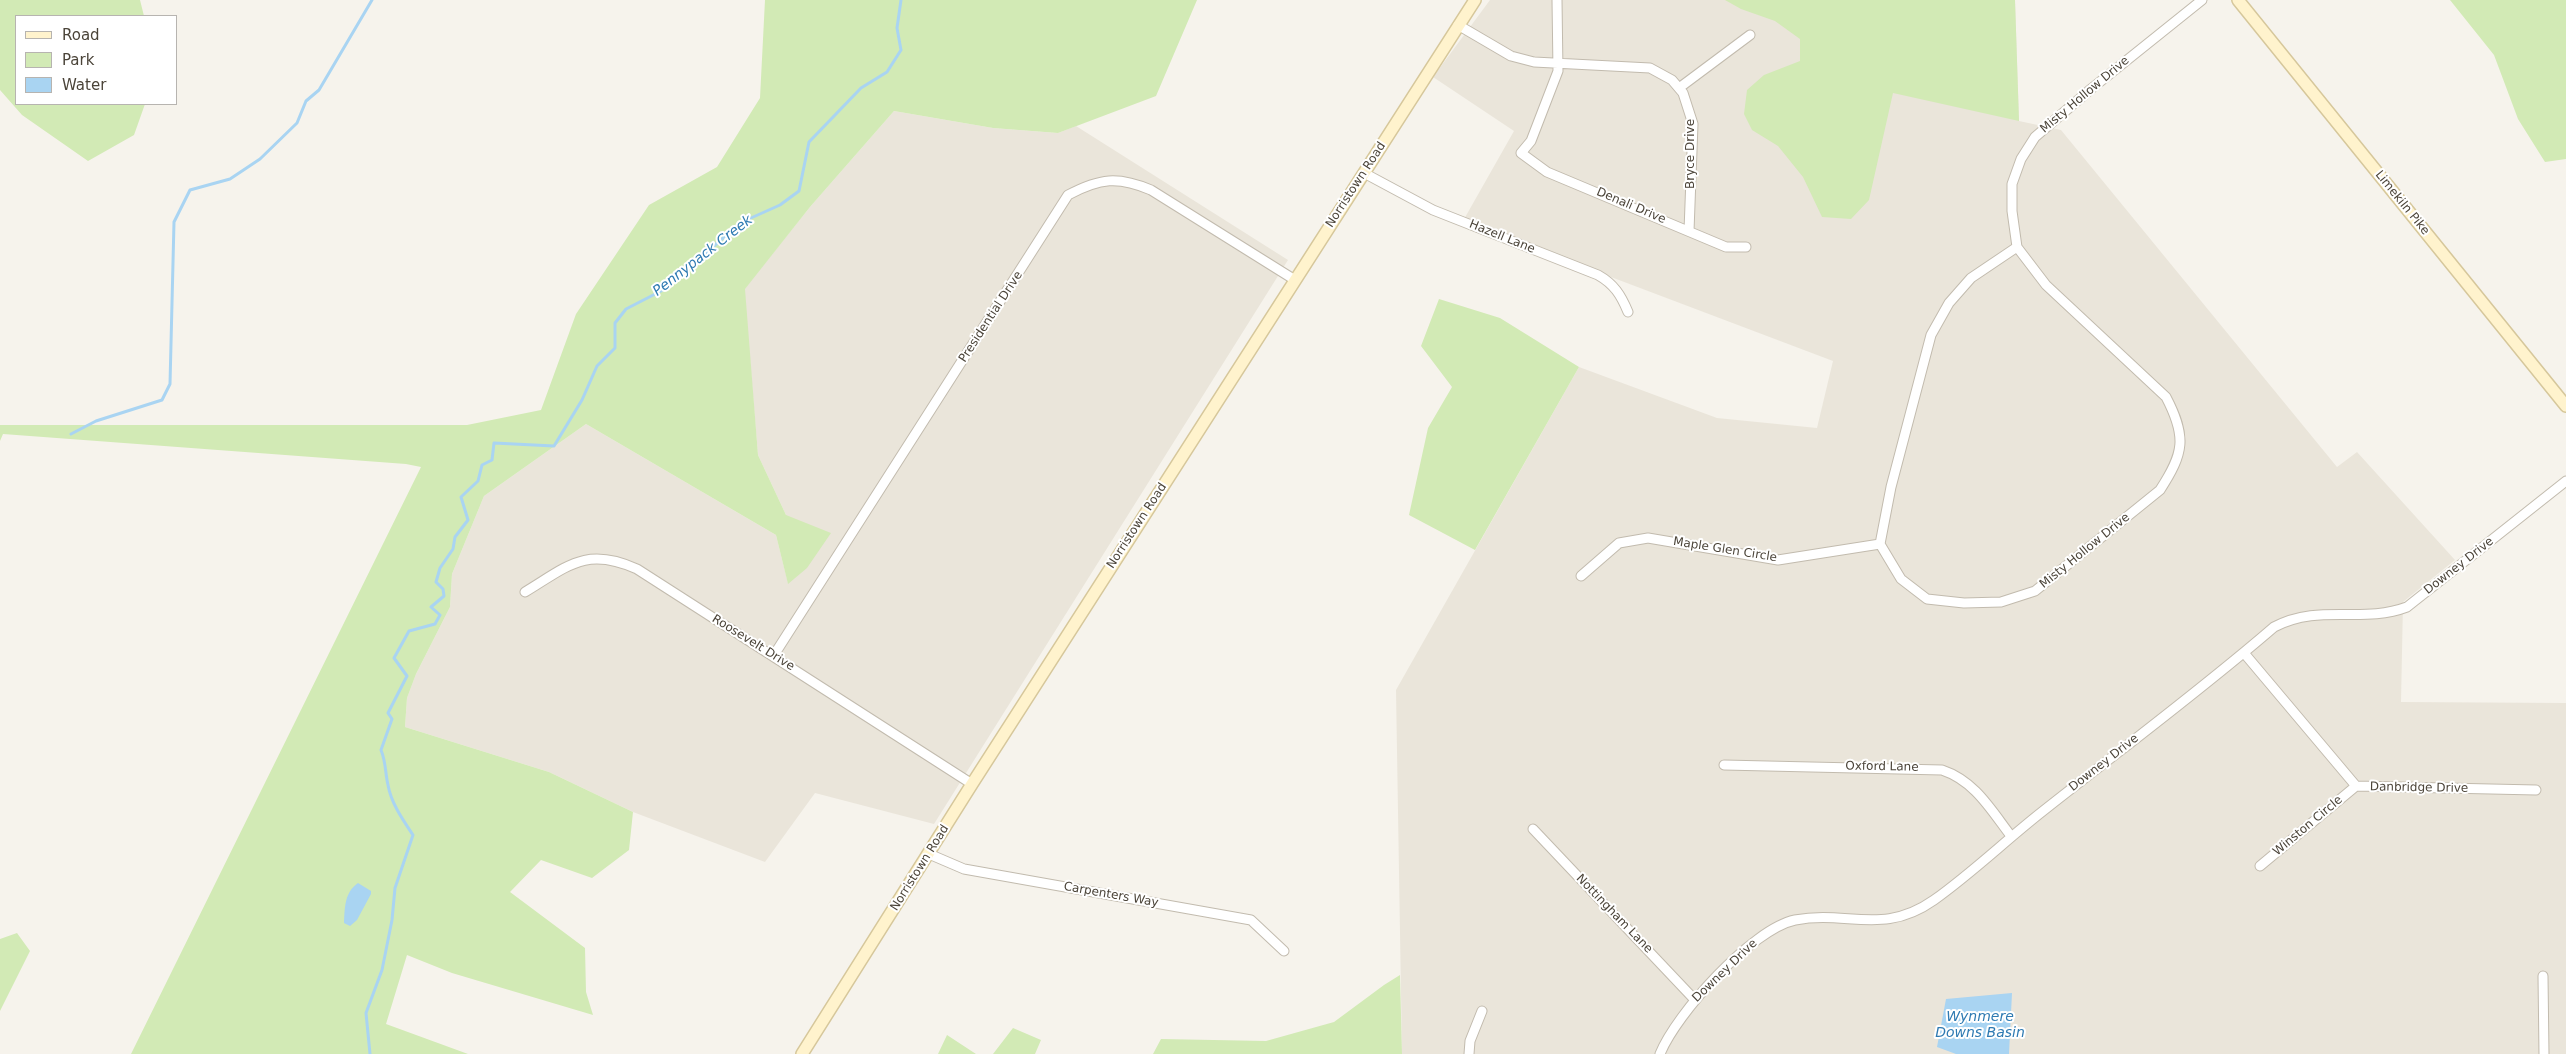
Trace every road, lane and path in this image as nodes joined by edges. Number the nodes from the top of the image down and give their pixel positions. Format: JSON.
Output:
{"nodes":[{"id":1,"x":1475,"y":0,"type":"edge"},
{"id":2,"x":1558,"y":0,"type":"edge"},
{"id":3,"x":2202,"y":0,"type":"edge"},
{"id":4,"x":2238,"y":0,"type":"edge"},
{"id":5,"x":1458,"y":25,"type":"junction"},
{"id":6,"x":1750,"y":35,"type":"dead end"},
{"id":7,"x":1558,"y":64,"type":"junction"},
{"id":8,"x":1679,"y":88,"type":"junction"},
{"id":9,"x":1364,"y":173,"type":"junction"},
{"id":10,"x":1689,"y":231,"type":"junction"},
{"id":11,"x":2017,"y":247,"type":"junction"},
{"id":12,"x":1746,"y":248,"type":"dead end"},
{"id":13,"x":1295,"y":280,"type":"junction"},
{"id":14,"x":1628,"y":312,"type":"dead end"},
{"id":15,"x":2566,"y":406,"type":"edge"},
{"id":16,"x":2566,"y":481,"type":"edge"},
{"id":17,"x":1880,"y":544,"type":"junction"},
{"id":18,"x":1581,"y":576,"type":"dead end"},
{"id":19,"x":525,"y":592,"type":"dead end"},
{"id":20,"x":2244,"y":653,"type":"junction"},
{"id":21,"x":774,"y":655,"type":"junction"},
{"id":22,"x":1724,"y":765,"type":"dead end"},
{"id":23,"x":972,"y":784,"type":"junction"},
{"id":24,"x":2356,"y":786,"type":"junction"},
{"id":25,"x":2536,"y":790,"type":"dead end"},
{"id":26,"x":1533,"y":829,"type":"dead end"},
{"id":27,"x":2011,"y":836,"type":"junction"},
{"id":28,"x":929,"y":854,"type":"junction"},
{"id":29,"x":2260,"y":866,"type":"dead end"},
{"id":30,"x":1284,"y":951,"type":"dead end"},
{"id":31,"x":2543,"y":976,"type":"dead end"},
{"id":32,"x":1694,"y":999,"type":"junction"},
{"id":33,"x":1482,"y":1011,"type":"dead end"},
{"id":34,"x":802,"y":1054,"type":"edge"},
{"id":35,"x":1469,"y":1054,"type":"edge"},
{"id":36,"x":1660,"y":1054,"type":"edge"},
{"id":37,"x":2544,"y":1054,"type":"edge"}],
"edges":[{"from":1,"to":5,"type":"main road","name":"Norristown Road"},
{"from":2,"to":7,"type":"street"},
{"from":3,"to":11,"type":"street","name":"Misty Hollow Drive"},
{"from":4,"to":15,"type":"main road","name":"Limekiln Pike"},
{"from":5,"to":7,"type":"street","name":"Bryce Drive"},
{"from":5,"to":9,"type":"main road","name":"Norristown Road"},
{"from":6,"to":8,"type":"street"},
{"from":7,"to":8,"type":"street","name":"Bryce Drive"},
{"from":7,"to":10,"type":"street","name":"Denali Drive"},
{"from":8,"to":10,"type":"street","name":"Bryce Drive"},
{"from":9,"to":13,"type":"main road","name":"Norristown Road"},
{"from":9,"to":14,"type":"street","name":"Hazell Lane"},
{"from":10,"to":12,"type":"street","name":"Denali Drive"},
{"from":11,"to":17,"type":"street"},
{"from":11,"to":17,"type":"street","name":"Misty Hollow Drive"},
{"from":13,"to":21,"type":"street","name":"Presidential Drive"},
{"from":13,"to":23,"type":"main road","name":"Norristown Road"},
{"from":16,"to":20,"type":"street","name":"Downey Drive"},
{"from":17,"to":18,"type":"street","name":"Maple Glen Circle"},
{"from":19,"to":21,"type":"street","name":"Roosevelt Drive"},
{"from":20,"to":24,"type":"street","name":"Danbridge Drive"},
{"from":20,"to":27,"type":"street","name":"Downey Drive"},
{"from":21,"to":23,"type":"street","name":"Roosevelt Drive"},
{"from":22,"to":27,"type":"street","name":"Oxford Lane"},
{"from":23,"to":28,"type":"main road","name":"Norristown Road"},
{"from":24,"to":25,"type":"street","name":"Danbridge Drive"},
{"from":24,"to":29,"type":"street","name":"Winston Circle"},
{"from":26,"to":32,"type":"street","name":"Nottingham Lane"},
{"from":27,"to":32,"type":"street","name":"Downey Drive"},
{"from":28,"to":30,"type":"street","name":"Carpenters Way"},
{"from":28,"to":34,"type":"main road","name":"Norristown Road"},
{"from":31,"to":37,"type":"street"},
{"from":32,"to":36,"type":"street","name":"Downey Drive"},
{"from":33,"to":35,"type":"street"}]}
